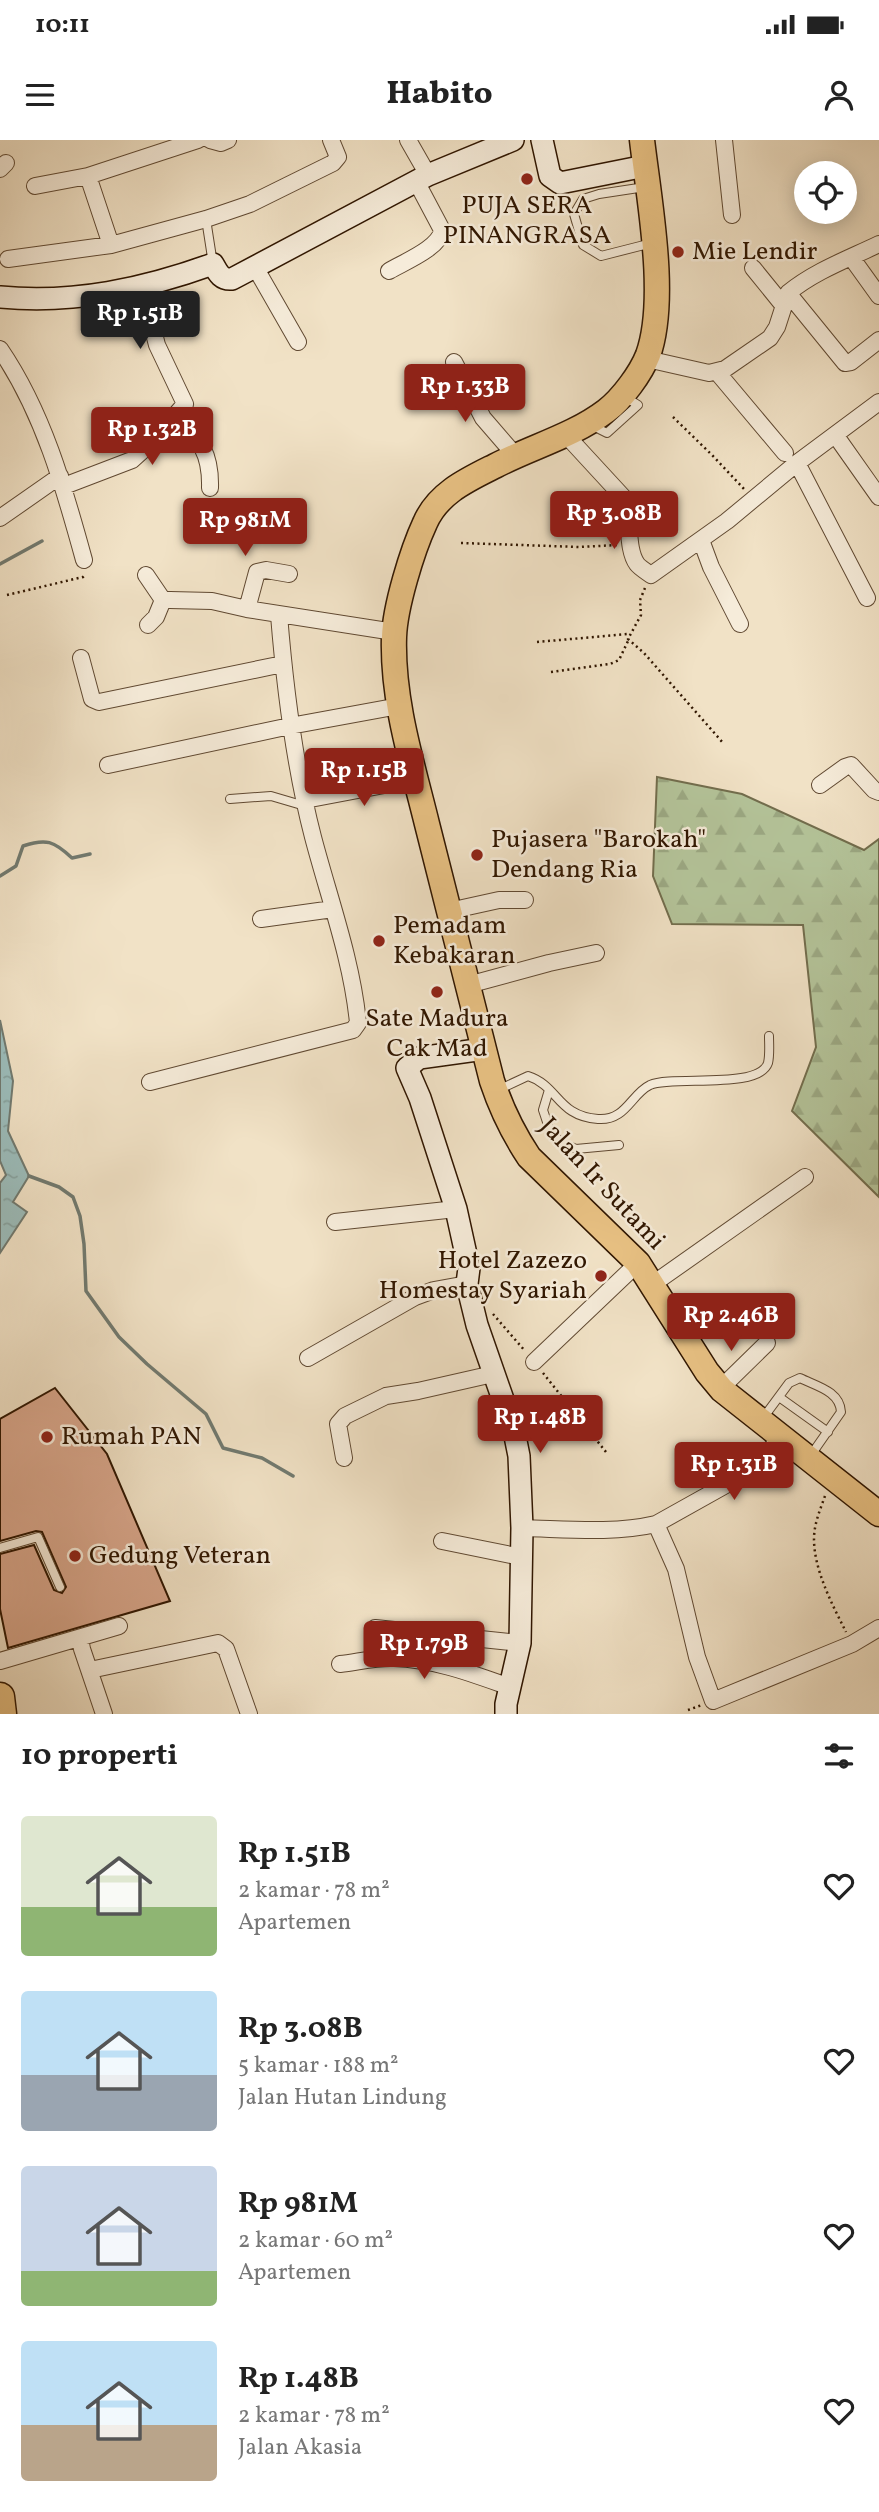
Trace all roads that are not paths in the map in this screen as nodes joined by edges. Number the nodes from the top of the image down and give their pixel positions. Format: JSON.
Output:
{"nodes":[{"id":1,"x":198,"y":140,"type":"edge"},
{"id":2,"x":210,"y":140,"type":"edge"},
{"id":3,"x":228,"y":140,"type":"edge"},
{"id":4,"x":331,"y":140,"type":"edge"},
{"id":5,"x":408,"y":140,"type":"edge"},
{"id":6,"x":513,"y":140,"type":"edge"},
{"id":7,"x":542,"y":140,"type":"edge"},
{"id":8,"x":642,"y":140,"type":"edge"},
{"id":9,"x":724,"y":140,"type":"edge"},
{"id":10,"x":88,"y":176,"type":"junction"},
{"id":11,"x":646,"y":176,"type":"junction"},
{"id":12,"x":422,"y":178,"type":"junction"},
{"id":13,"x":35,"y":186,"type":"dead end"},
{"id":14,"x":732,"y":215,"type":"dead end"},
{"id":15,"x":206,"y":219,"type":"junction"},
{"id":16,"x":654,"y":243,"type":"junction"},
{"id":17,"x":879,"y":244,"type":"edge"},
{"id":18,"x":111,"y":245,"type":"junction"},
{"id":19,"x":851,"y":257,"type":"junction"},
{"id":20,"x":8,"y":259,"type":"dead end"},
{"id":21,"x":213,"y":264,"type":"junction"},
{"id":22,"x":255,"y":267,"type":"junction"},
{"id":23,"x":753,"y":268,"type":"dead end"},
{"id":24,"x":389,"y":271,"type":"dead end"},
{"id":25,"x":142,"y":287,"type":"junction"},
{"id":26,"x":879,"y":296,"type":"edge"},
{"id":27,"x":0,"y":297,"type":"edge"},
{"id":28,"x":786,"y":299,"type":"junction"},
{"id":29,"x":879,"y":340,"type":"edge"},
{"id":30,"x":298,"y":342,"type":"dead end"},
{"id":31,"x":0,"y":349,"type":"edge"},
{"id":32,"x":647,"y":359,"type":"junction"},
{"id":33,"x":454,"y":362,"type":"dead end"},
{"id":34,"x":717,"y":372,"type":"junction"},
{"id":35,"x":879,"y":402,"type":"edge"},
{"id":36,"x":176,"y":416,"type":"junction"},
{"id":37,"x":565,"y":434,"type":"junction"},
{"id":38,"x":836,"y":436,"type":"junction"},
{"id":39,"x":515,"y":456,"type":"junction"},
{"id":40,"x":791,"y":458,"type":"junction"},
{"id":41,"x":62,"y":481,"type":"junction"},
{"id":42,"x":210,"y":488,"type":"dead end"},
{"id":43,"x":879,"y":496,"type":"edge"},
{"id":44,"x":0,"y":518,"type":"edge"},
{"id":45,"x":701,"y":540,"type":"junction"},
{"id":46,"x":84,"y":561,"type":"road end"},
{"id":47,"x":289,"y":574,"type":"dead end"},
{"id":48,"x":146,"y":575,"type":"dead end"},
{"id":49,"x":867,"y":598,"type":"dead end"},
{"id":50,"x":163,"y":600,"type":"junction"},
{"id":51,"x":247,"y":609,"type":"junction"},
{"id":52,"x":279,"y":615,"type":"junction"},
{"id":53,"x":740,"y":624,"type":"dead end"},
{"id":54,"x":148,"y":625,"type":"dead end"},
{"id":55,"x":394,"y":632,"type":"junction"},
{"id":56,"x":81,"y":658,"type":"dead end"},
{"id":57,"x":283,"y":664,"type":"junction"},
{"id":58,"x":399,"y":706,"type":"junction"},
{"id":59,"x":290,"y":726,"type":"junction"},
{"id":60,"x":108,"y":765,"type":"dead end"},
{"id":61,"x":416,"y":779,"type":"junction"},
{"id":62,"x":820,"y":785,"type":"dead end"},
{"id":63,"x":879,"y":792,"type":"edge"},
{"id":64,"x":230,"y":799,"type":"dead end"},
{"id":65,"x":306,"y":803,"type":"junction"},
{"id":66,"x":525,"y":900,"type":"dead end"},
{"id":67,"x":333,"y":909,"type":"junction"},
{"id":68,"x":449,"y":911,"type":"junction"},
{"id":69,"x":261,"y":919,"type":"dead end"},
{"id":70,"x":596,"y":953,"type":"dead end"},
{"id":71,"x":468,"y":985,"type":"junction"},
{"id":72,"x":769,"y":1036,"type":"dead end"},
{"id":73,"x":484,"y":1049,"type":"junction"},
{"id":74,"x":150,"y":1082,"type":"dead end"},
{"id":75,"x":550,"y":1090,"type":"junction"},
{"id":76,"x":495,"y":1092,"type":"junction"},
{"id":77,"x":619,"y":1145,"type":"dead end"},
{"id":78,"x":805,"y":1177,"type":"dead end"},
{"id":79,"x":456,"y":1209,"type":"junction"},
{"id":80,"x":335,"y":1222,"type":"dead end"},
{"id":81,"x":638,"y":1263,"type":"junction"},
{"id":82,"x":467,"y":1284,"type":"junction"},
{"id":83,"x":653,"y":1284,"type":"junction"},
{"id":84,"x":767,"y":1343,"type":"dead end"},
{"id":85,"x":308,"y":1358,"type":"dead end"},
{"id":86,"x":534,"y":1362,"type":"dead end"},
{"id":87,"x":492,"y":1374,"type":"junction"},
{"id":88,"x":721,"y":1388,"type":"junction"},
{"id":89,"x":779,"y":1398,"type":"junction"},
{"id":90,"x":761,"y":1420,"type":"junction"},
{"id":91,"x":828,"y":1432,"type":"junction"},
{"id":92,"x":784,"y":1438,"type":"junction"},
{"id":93,"x":810,"y":1457,"type":"junction"},
{"id":94,"x":344,"y":1458,"type":"dead end"},
{"id":95,"x":876,"y":1505,"type":"edge"},
{"id":96,"x":656,"y":1524,"type":"junction"},
{"id":97,"x":522,"y":1528,"type":"junction"},
{"id":98,"x":442,"y":1541,"type":"dead end"},
{"id":99,"x":0,"y":1548,"type":"edge"},
{"id":100,"x":522,"y":1557,"type":"junction"},
{"id":101,"x":60,"y":1587,"type":"dead end"},
{"id":102,"x":118,"y":1626,"type":"dead end"},
{"id":103,"x":375,"y":1628,"type":"dead end"},
{"id":104,"x":879,"y":1628,"type":"edge"},
{"id":105,"x":80,"y":1638,"type":"junction"},
{"id":106,"x":520,"y":1643,"type":"junction"},
{"id":107,"x":0,"y":1661,"type":"edge"},
{"id":108,"x":340,"y":1664,"type":"dead end"},
{"id":109,"x":90,"y":1671,"type":"junction"},
{"id":110,"x":510,"y":1687,"type":"junction"},
{"id":111,"x":0,"y":1697,"type":"edge"},
{"id":112,"x":2,"y":1714,"type":"edge"},
{"id":113,"x":104,"y":1714,"type":"edge"},
{"id":114,"x":249,"y":1714,"type":"edge"},
{"id":115,"x":506,"y":1714,"type":"edge"}],
"edges":[{"from":1,"to":10,"type":"street"},
{"from":2,"to":3,"type":"street"},
{"from":4,"to":15,"type":"street"},
{"from":5,"to":12,"type":"street"},
{"from":6,"to":12,"type":"street"},
{"from":7,"to":11,"type":"street"},
{"from":8,"to":11,"type":"main road","name":"Jalan Ir Sutami"},
{"from":9,"to":14,"type":"street"},
{"from":10,"to":13,"type":"street"},
{"from":10,"to":18,"type":"street"},
{"from":11,"to":16,"type":"main road","name":"Jalan Ir Sutami"},
{"from":11,"to":16,"type":"lane"},
{"from":12,"to":22,"type":"street"},
{"from":12,"to":24,"type":"street"},
{"from":15,"to":18,"type":"street"},
{"from":15,"to":21,"type":"lane"},
{"from":16,"to":32,"type":"main road","name":"Jalan Ir Sutami"},
{"from":17,"to":19,"type":"street"},
{"from":18,"to":20,"type":"street"},
{"from":19,"to":26,"type":"street"},
{"from":19,"to":28,"type":"street"},
{"from":21,"to":22,"type":"street"},
{"from":21,"to":25,"type":"street"},
{"from":22,"to":30,"type":"street"},
{"from":23,"to":28,"type":"street"},
{"from":25,"to":27,"type":"street"},
{"from":25,"to":36,"type":"street"},
{"from":28,"to":29,"type":"street"},
{"from":28,"to":34,"type":"street"},
{"from":31,"to":41,"type":"street"},
{"from":32,"to":34,"type":"street"},
{"from":32,"to":37,"type":"main road","name":"Jalan Ir Sutami"},
{"from":33,"to":39,"type":"street"},
{"from":34,"to":40,"type":"street"},
{"from":35,"to":38,"type":"street"},
{"from":36,"to":41,"type":"street"},
{"from":36,"to":42,"type":"street"},
{"from":37,"to":39,"type":"main road","name":"Jalan Ir Sutami"},
{"from":37,"to":45,"type":"street"},
{"from":38,"to":40,"type":"street"},
{"from":38,"to":43,"type":"street"},
{"from":39,"to":55,"type":"main road","name":"Jalan Ir Sutami"},
{"from":40,"to":45,"type":"street"},
{"from":40,"to":49,"type":"street"},
{"from":41,"to":44,"type":"street"},
{"from":41,"to":46,"type":"street"},
{"from":45,"to":53,"type":"street"},
{"from":47,"to":51,"type":"street"},
{"from":48,"to":50,"type":"street"},
{"from":50,"to":51,"type":"street"},
{"from":50,"to":54,"type":"street"},
{"from":51,"to":52,"type":"street"},
{"from":52,"to":55,"type":"street"},
{"from":52,"to":57,"type":"street"},
{"from":55,"to":58,"type":"main road","name":"Jalan Ir Sutami"},
{"from":56,"to":57,"type":"street"},
{"from":57,"to":59,"type":"street"},
{"from":58,"to":59,"type":"street"},
{"from":58,"to":61,"type":"main road","name":"Jalan Ir Sutami"},
{"from":59,"to":60,"type":"street"},
{"from":59,"to":65,"type":"street"},
{"from":61,"to":65,"type":"street"},
{"from":61,"to":68,"type":"main road","name":"Jalan Ir Sutami"},
{"from":62,"to":63,"type":"street"},
{"from":64,"to":65,"type":"lane"},
{"from":65,"to":67,"type":"street"},
{"from":66,"to":68,"type":"street"},
{"from":67,"to":69,"type":"street"},
{"from":67,"to":74,"type":"street"},
{"from":68,"to":71,"type":"main road","name":"Jalan Ir Sutami"},
{"from":70,"to":71,"type":"street"},
{"from":71,"to":73,"type":"main road","name":"Jalan Ir Sutami"},
{"from":72,"to":75,"type":"lane"},
{"from":73,"to":76,"type":"main road","name":"Jalan Ir Sutami"},
{"from":73,"to":79,"type":"street"},
{"from":75,"to":76,"type":"lane"},
{"from":75,"to":77,"type":"lane"},
{"from":76,"to":81,"type":"main road","name":"Jalan Ir Sutami"},
{"from":78,"to":83,"type":"street"},
{"from":79,"to":80,"type":"street"},
{"from":79,"to":82,"type":"street"},
{"from":81,"to":83,"type":"main road","name":"Jalan Ir Sutami"},
{"from":81,"to":86,"type":"street"},
{"from":82,"to":85,"type":"street"},
{"from":82,"to":87,"type":"street"},
{"from":83,"to":88,"type":"main road","name":"Jalan Ir Sutami"},
{"from":84,"to":88,"type":"street"},
{"from":87,"to":94,"type":"street"},
{"from":87,"to":97,"type":"street"},
{"from":88,"to":90,"type":"main road","name":"Jalan Ir Sutami"},
{"from":89,"to":90,"type":"lane"},
{"from":89,"to":91,"type":"lane"},
{"from":89,"to":91,"type":"lane"},
{"from":90,"to":92,"type":"main road","name":"Jalan Ir Sutami"},
{"from":91,"to":93,"type":"lane"},
{"from":92,"to":93,"type":"main road","name":"Jalan Ir Sutami"},
{"from":92,"to":96,"type":"street"},
{"from":93,"to":95,"type":"main road","name":"Jalan Ir Sutami"},
{"from":96,"to":97,"type":"street"},
{"from":96,"to":104,"type":"street"},
{"from":97,"to":100,"type":"street"},
{"from":98,"to":100,"type":"street"},
{"from":99,"to":101,"type":"lane"},
{"from":100,"to":106,"type":"street"},
{"from":102,"to":105,"type":"street"},
{"from":103,"to":106,"type":"street"},
{"from":105,"to":107,"type":"street"},
{"from":105,"to":109,"type":"street"},
{"from":106,"to":110,"type":"street"},
{"from":108,"to":110,"type":"street"},
{"from":109,"to":113,"type":"street"},
{"from":109,"to":114,"type":"street"},
{"from":110,"to":115,"type":"street"},
{"from":111,"to":112,"type":"highway"}]}
